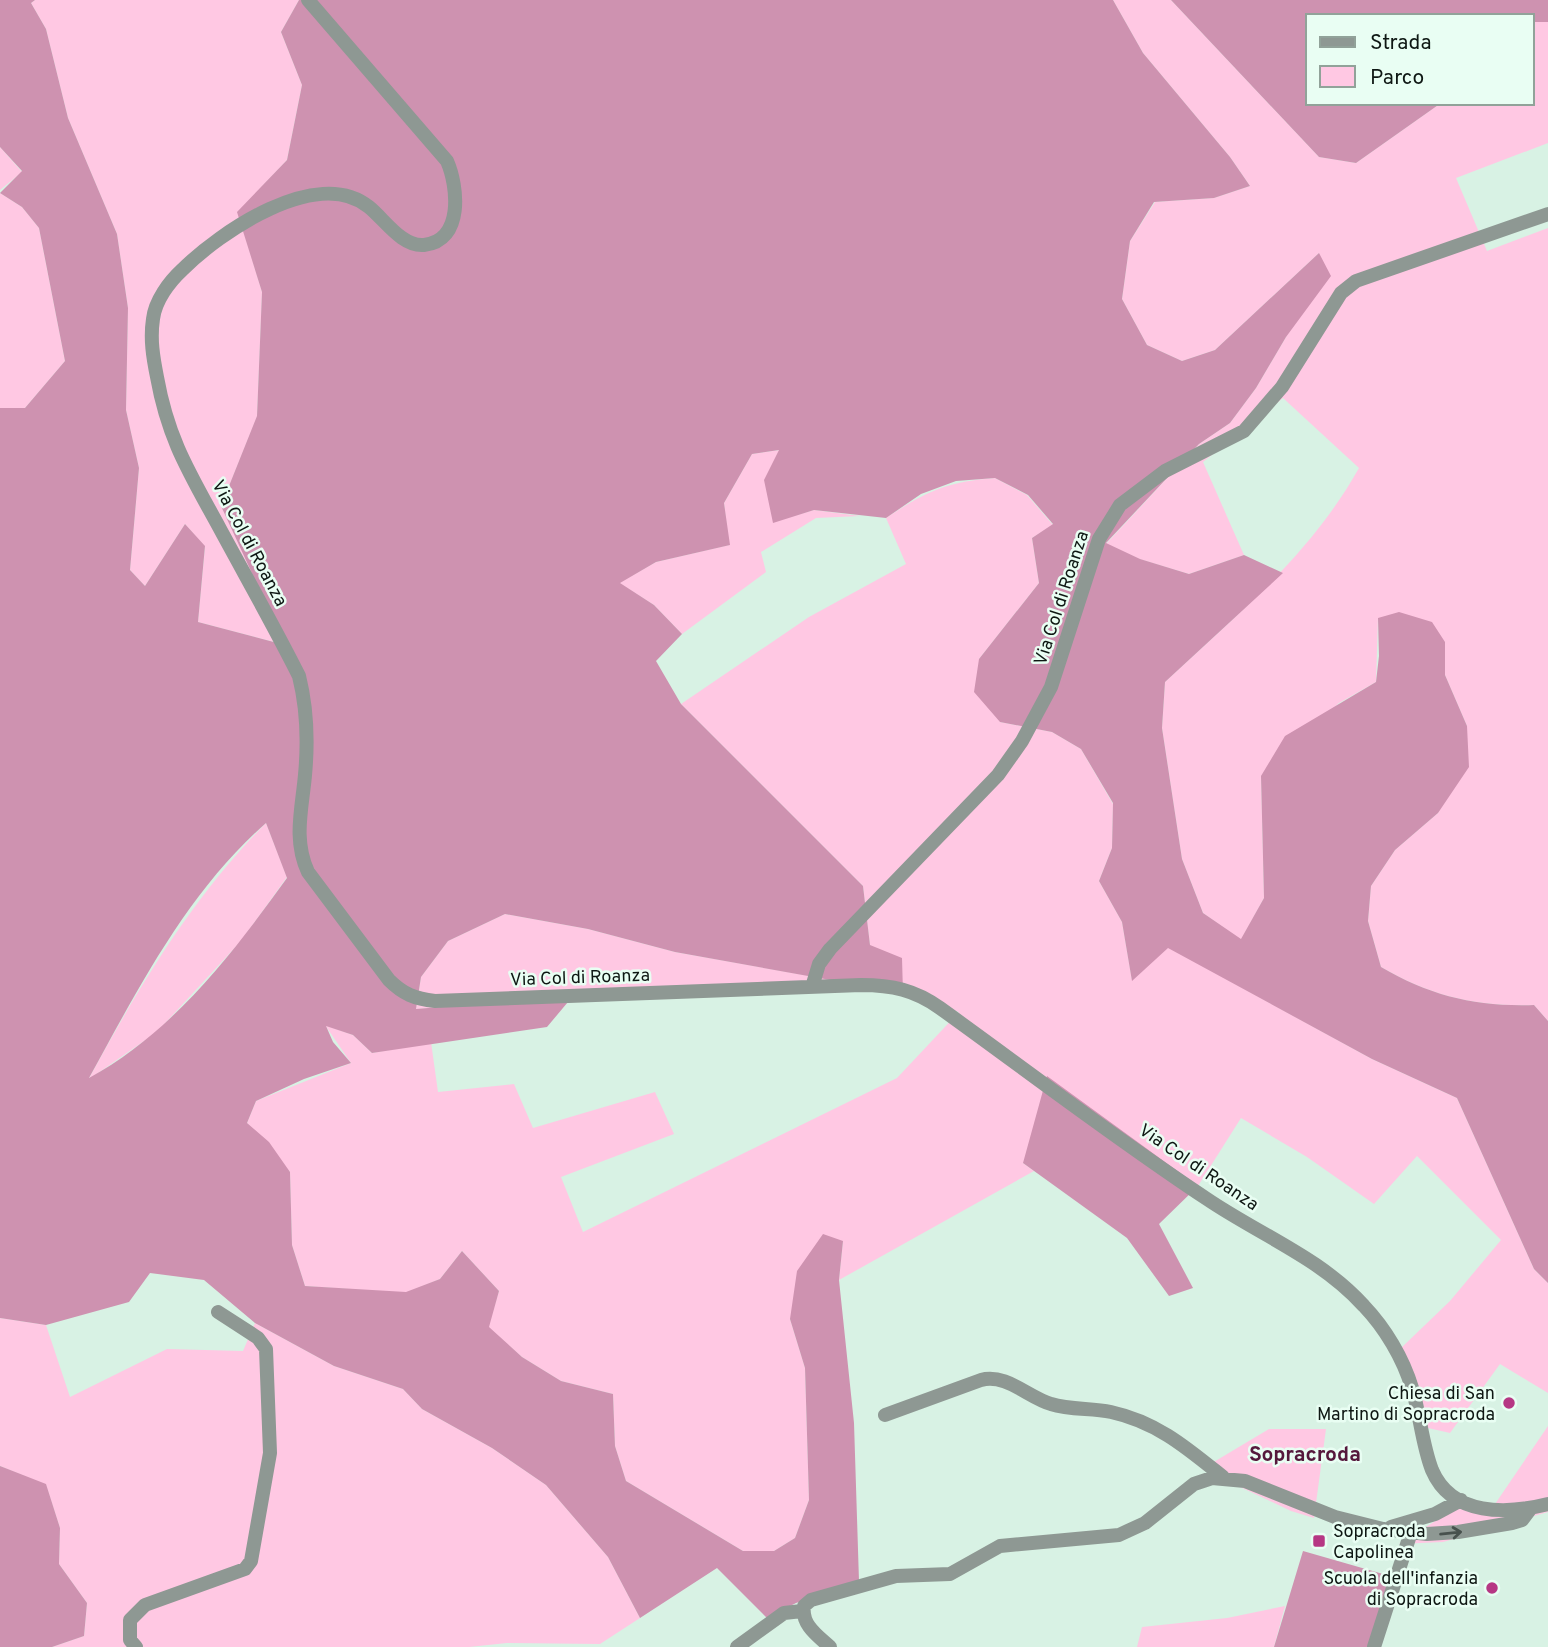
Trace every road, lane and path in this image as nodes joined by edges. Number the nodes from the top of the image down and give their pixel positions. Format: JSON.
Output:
{"nodes":[{"id":1,"x":309,"y":0,"type":"edge"},
{"id":2,"x":1548,"y":214,"type":"edge"},
{"id":3,"x":812,"y":988,"type":"junction"},
{"id":4,"x":218,"y":1312,"type":"dead end"},
{"id":5,"x":885,"y":1415,"type":"dead end"},
{"id":6,"x":1223,"y":1477,"type":"junction"},
{"id":7,"x":1461,"y":1500,"type":"junction"},
{"id":8,"x":1548,"y":1504,"type":"edge"},
{"id":9,"x":1531,"y":1508,"type":"junction"},
{"id":10,"x":1383,"y":1529,"type":"junction"},
{"id":11,"x":1411,"y":1532,"type":"junction"},
{"id":12,"x":802,"y":1611,"type":"junction"},
{"id":13,"x":135,"y":1647,"type":"edge"},
{"id":14,"x":737,"y":1647,"type":"edge"},
{"id":15,"x":830,"y":1647,"type":"edge"},
{"id":16,"x":1374,"y":1647,"type":"edge"}],
"edges":[{"from":1,"to":3,"type":"street","name":"Via Col di Roanza"},
{"from":2,"to":3,"type":"street","name":"Via Col di Roanza"},
{"from":3,"to":7,"type":"street","name":"Via Col di Roanza"},
{"from":4,"to":13,"type":"street"},
{"from":5,"to":6,"type":"street"},
{"from":6,"to":10,"type":"street"},
{"from":6,"to":12,"type":"street"},
{"from":7,"to":9,"type":"street"},
{"from":7,"to":10,"type":"street"},
{"from":8,"to":9,"type":"street"},
{"from":11,"to":9,"type":"street","one_way":true},
{"from":10,"to":11,"type":"street"},
{"from":11,"to":16,"type":"street"},
{"from":12,"to":14,"type":"street"},
{"from":12,"to":15,"type":"street"}]}
